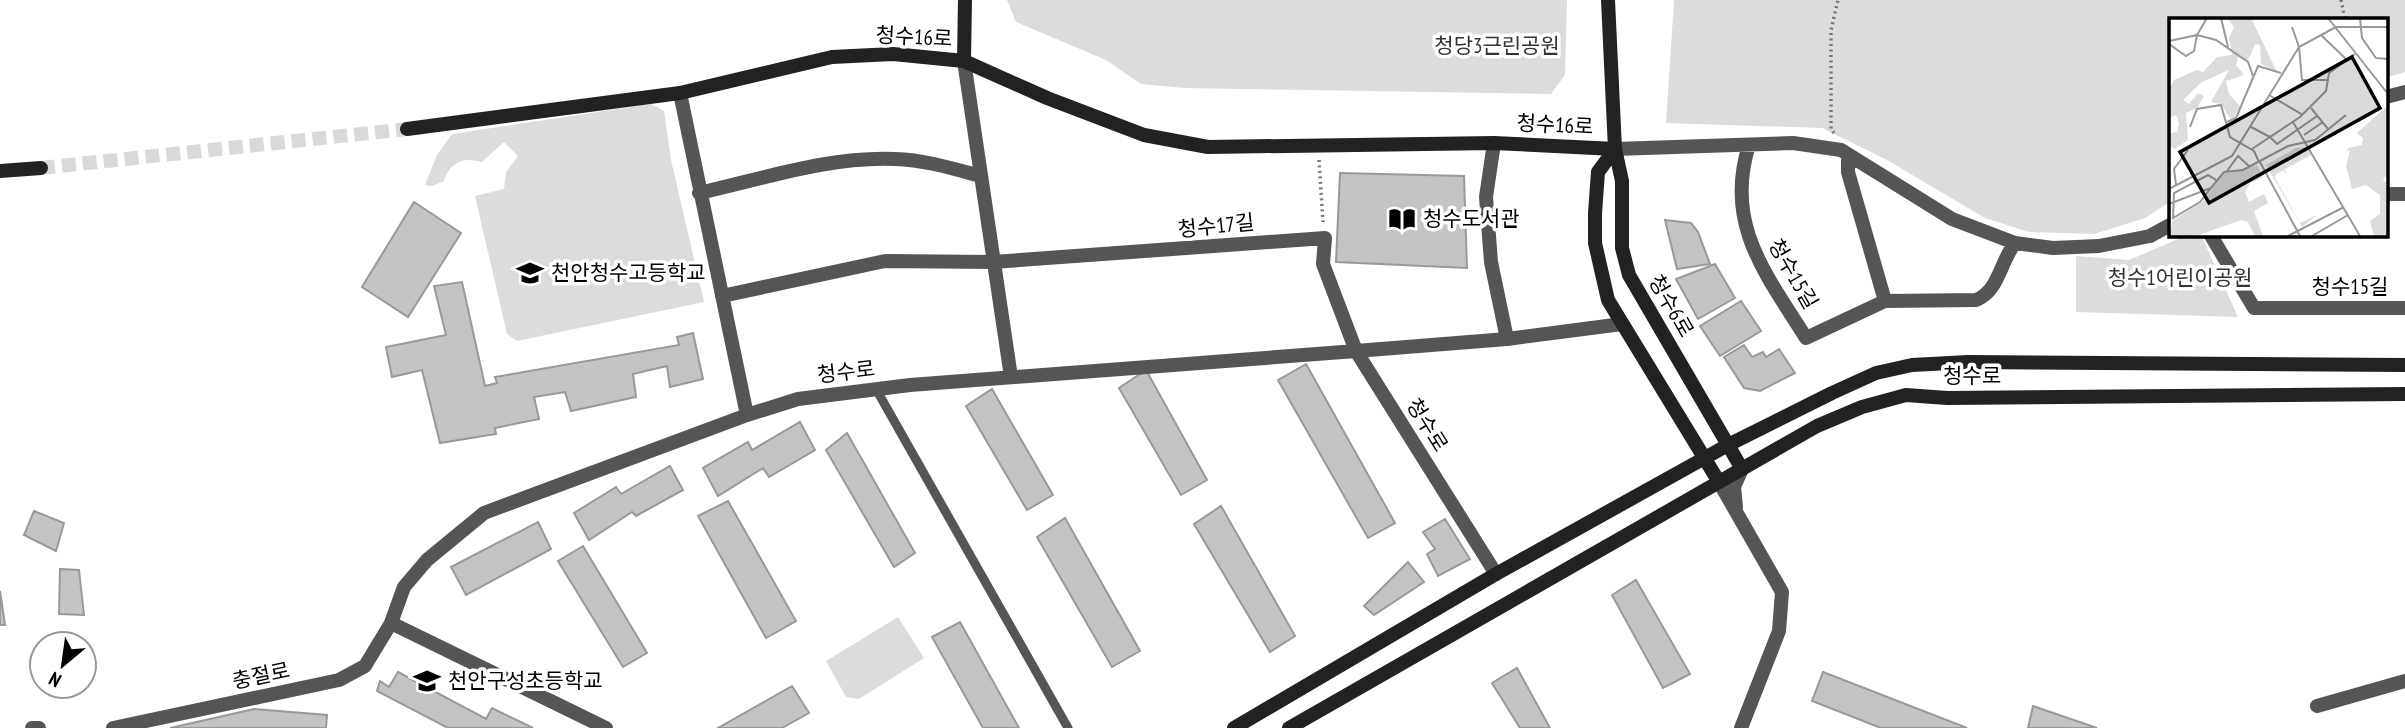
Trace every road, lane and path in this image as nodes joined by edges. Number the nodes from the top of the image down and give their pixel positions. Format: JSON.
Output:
{"nodes":[{"id":1,"x":965,"y":0,"type":"edge"},
{"id":2,"x":1608,"y":0,"type":"edge"},
{"id":3,"x":1838,"y":0,"type":"edge"},
{"id":4,"x":2341,"y":0,"type":"edge"},
{"id":5,"x":2345,"y":18,"type":"edge"},
{"id":6,"x":964,"y":61,"type":"junction"},
{"id":7,"x":2405,"y":92,"type":"edge"},
{"id":8,"x":680,"y":93,"type":"junction"},
{"id":9,"x":2388,"y":96,"type":"edge"},
{"id":10,"x":407,"y":129,"type":"tunnel mouth"},
{"id":11,"x":1494,"y":143,"type":"junction"},
{"id":12,"x":1749,"y":145,"type":"junction"},
{"id":13,"x":1615,"y":149,"type":"junction"},
{"id":14,"x":1848,"y":155,"type":"junction"},
{"id":15,"x":1318,"y":157,"type":"dead end"},
{"id":16,"x":41,"y":168,"type":"tunnel mouth"},
{"id":17,"x":0,"y":171,"type":"edge"},
{"id":18,"x":980,"y":176,"type":"junction"},
{"id":19,"x":699,"y":193,"type":"junction"},
{"id":20,"x":2169,"y":226,"type":"edge"},
{"id":21,"x":2211,"y":236,"type":"edge"},
{"id":22,"x":1325,"y":238,"type":"junction"},
{"id":23,"x":2015,"y":243,"type":"junction"},
{"id":24,"x":993,"y":262,"type":"junction"},
{"id":25,"x":722,"y":296,"type":"junction"},
{"id":26,"x":1885,"y":301,"type":"junction"},
{"id":27,"x":2405,"y":308,"type":"edge"},
{"id":28,"x":1622,"y":324,"type":"junction"},
{"id":29,"x":1507,"y":339,"type":"junction"},
{"id":30,"x":1356,"y":351,"type":"junction"},
{"id":31,"x":2405,"y":365,"type":"edge"},
{"id":32,"x":1011,"y":377,"type":"junction"},
{"id":33,"x":876,"y":389,"type":"junction"},
{"id":34,"x":2405,"y":394,"type":"edge"},
{"id":35,"x":747,"y":415,"type":"junction"},
{"id":36,"x":1728,"y":445,"type":"junction"},
{"id":37,"x":1704,"y":458,"type":"junction"},
{"id":38,"x":1742,"y":469,"type":"junction"},
{"id":39,"x":1719,"y":482,"type":"junction"},
{"id":40,"x":1736,"y":512,"type":"junction"},
{"id":41,"x":1496,"y":574,"type":"junction"},
{"id":42,"x":391,"y":623,"type":"junction"},
{"id":43,"x":2405,"y":681,"type":"edge"},
{"id":44,"x":2316,"y":706,"type":"dead end"},
{"id":45,"x":32,"y":728,"type":"edge"},
{"id":46,"x":39,"y":728,"type":"edge"},
{"id":47,"x":113,"y":728,"type":"edge"},
{"id":48,"x":606,"y":728,"type":"edge"},
{"id":49,"x":1068,"y":728,"type":"edge"},
{"id":50,"x":1234,"y":728,"type":"edge"},
{"id":51,"x":1289,"y":728,"type":"edge"},
{"id":52,"x":1741,"y":728,"type":"edge"}],
"edges":[{"from":1,"to":6,"type":"street"},
{"from":2,"to":13,"type":"street","name":"청수6로"},
{"from":3,"to":14,"type":"path"},
{"from":4,"to":5,"type":"path"},
{"from":6,"to":8,"type":"street","name":"청수16로"},
{"from":6,"to":11,"type":"street","name":"청수16로"},
{"from":6,"to":18,"type":"street"},
{"from":7,"to":9,"type":"street"},
{"from":8,"to":10,"type":"street","name":"청수16로"},
{"from":8,"to":19,"type":"street"},
{"from":11,"to":13,"type":"street","name":"청수16로"},
{"from":11,"to":29,"type":"street","name":"청수16로"},
{"from":12,"to":13,"type":"street"},
{"from":12,"to":14,"type":"street"},
{"from":12,"to":26,"type":"street","name":"청수15길"},
{"from":13,"to":28,"type":"street"},
{"from":13,"to":36,"type":"street","name":"청수6로"},
{"from":14,"to":23,"type":"street"},
{"from":14,"to":26,"type":"street"},
{"from":15,"to":22,"type":"path"},
{"from":16,"to":17,"type":"street"},
{"from":18,"to":19,"type":"street"},
{"from":18,"to":24,"type":"street"},
{"from":19,"to":25,"type":"street"},
{"from":20,"to":23,"type":"street"},
{"from":21,"to":27,"type":"street","name":"청수15길"},
{"from":22,"to":24,"type":"street","name":"청수17길"},
{"from":22,"to":30,"type":"street"},
{"from":23,"to":26,"type":"street","name":"청수15길"},
{"from":24,"to":25,"type":"street","name":"청수17길"},
{"from":24,"to":32,"type":"street"},
{"from":25,"to":35,"type":"street"},
{"from":28,"to":29,"type":"street"},
{"from":28,"to":37,"type":"street"},
{"from":29,"to":30,"type":"street"},
{"from":30,"to":32,"type":"street","name":"청수로"},
{"from":30,"to":41,"type":"street","name":"청수로"},
{"from":31,"to":36,"type":"street","name":"청수로"},
{"from":32,"to":33,"type":"street","name":"청수로"},
{"from":33,"to":35,"type":"street","name":"청수로"},
{"from":33,"to":49,"type":"lane"},
{"from":34,"to":38,"type":"street","name":"청수로"},
{"from":35,"to":42,"type":"street","name":"청수로"},
{"from":36,"to":37,"type":"street","name":"청수로"},
{"from":36,"to":38,"type":"street","name":"청수6로"},
{"from":37,"to":39,"type":"street"},
{"from":37,"to":41,"type":"street","name":"청수로"},
{"from":38,"to":39,"type":"street","name":"청수로"},
{"from":38,"to":40,"type":"street"},
{"from":39,"to":40,"type":"street"},
{"from":39,"to":51,"type":"street","name":"청수로"},
{"from":40,"to":52,"type":"street"},
{"from":41,"to":50,"type":"street","name":"청수로"},
{"from":42,"to":47,"type":"street","name":"충절로"},
{"from":42,"to":48,"type":"street"},
{"from":43,"to":44,"type":"street"},
{"from":45,"to":46,"type":"street"}]}
